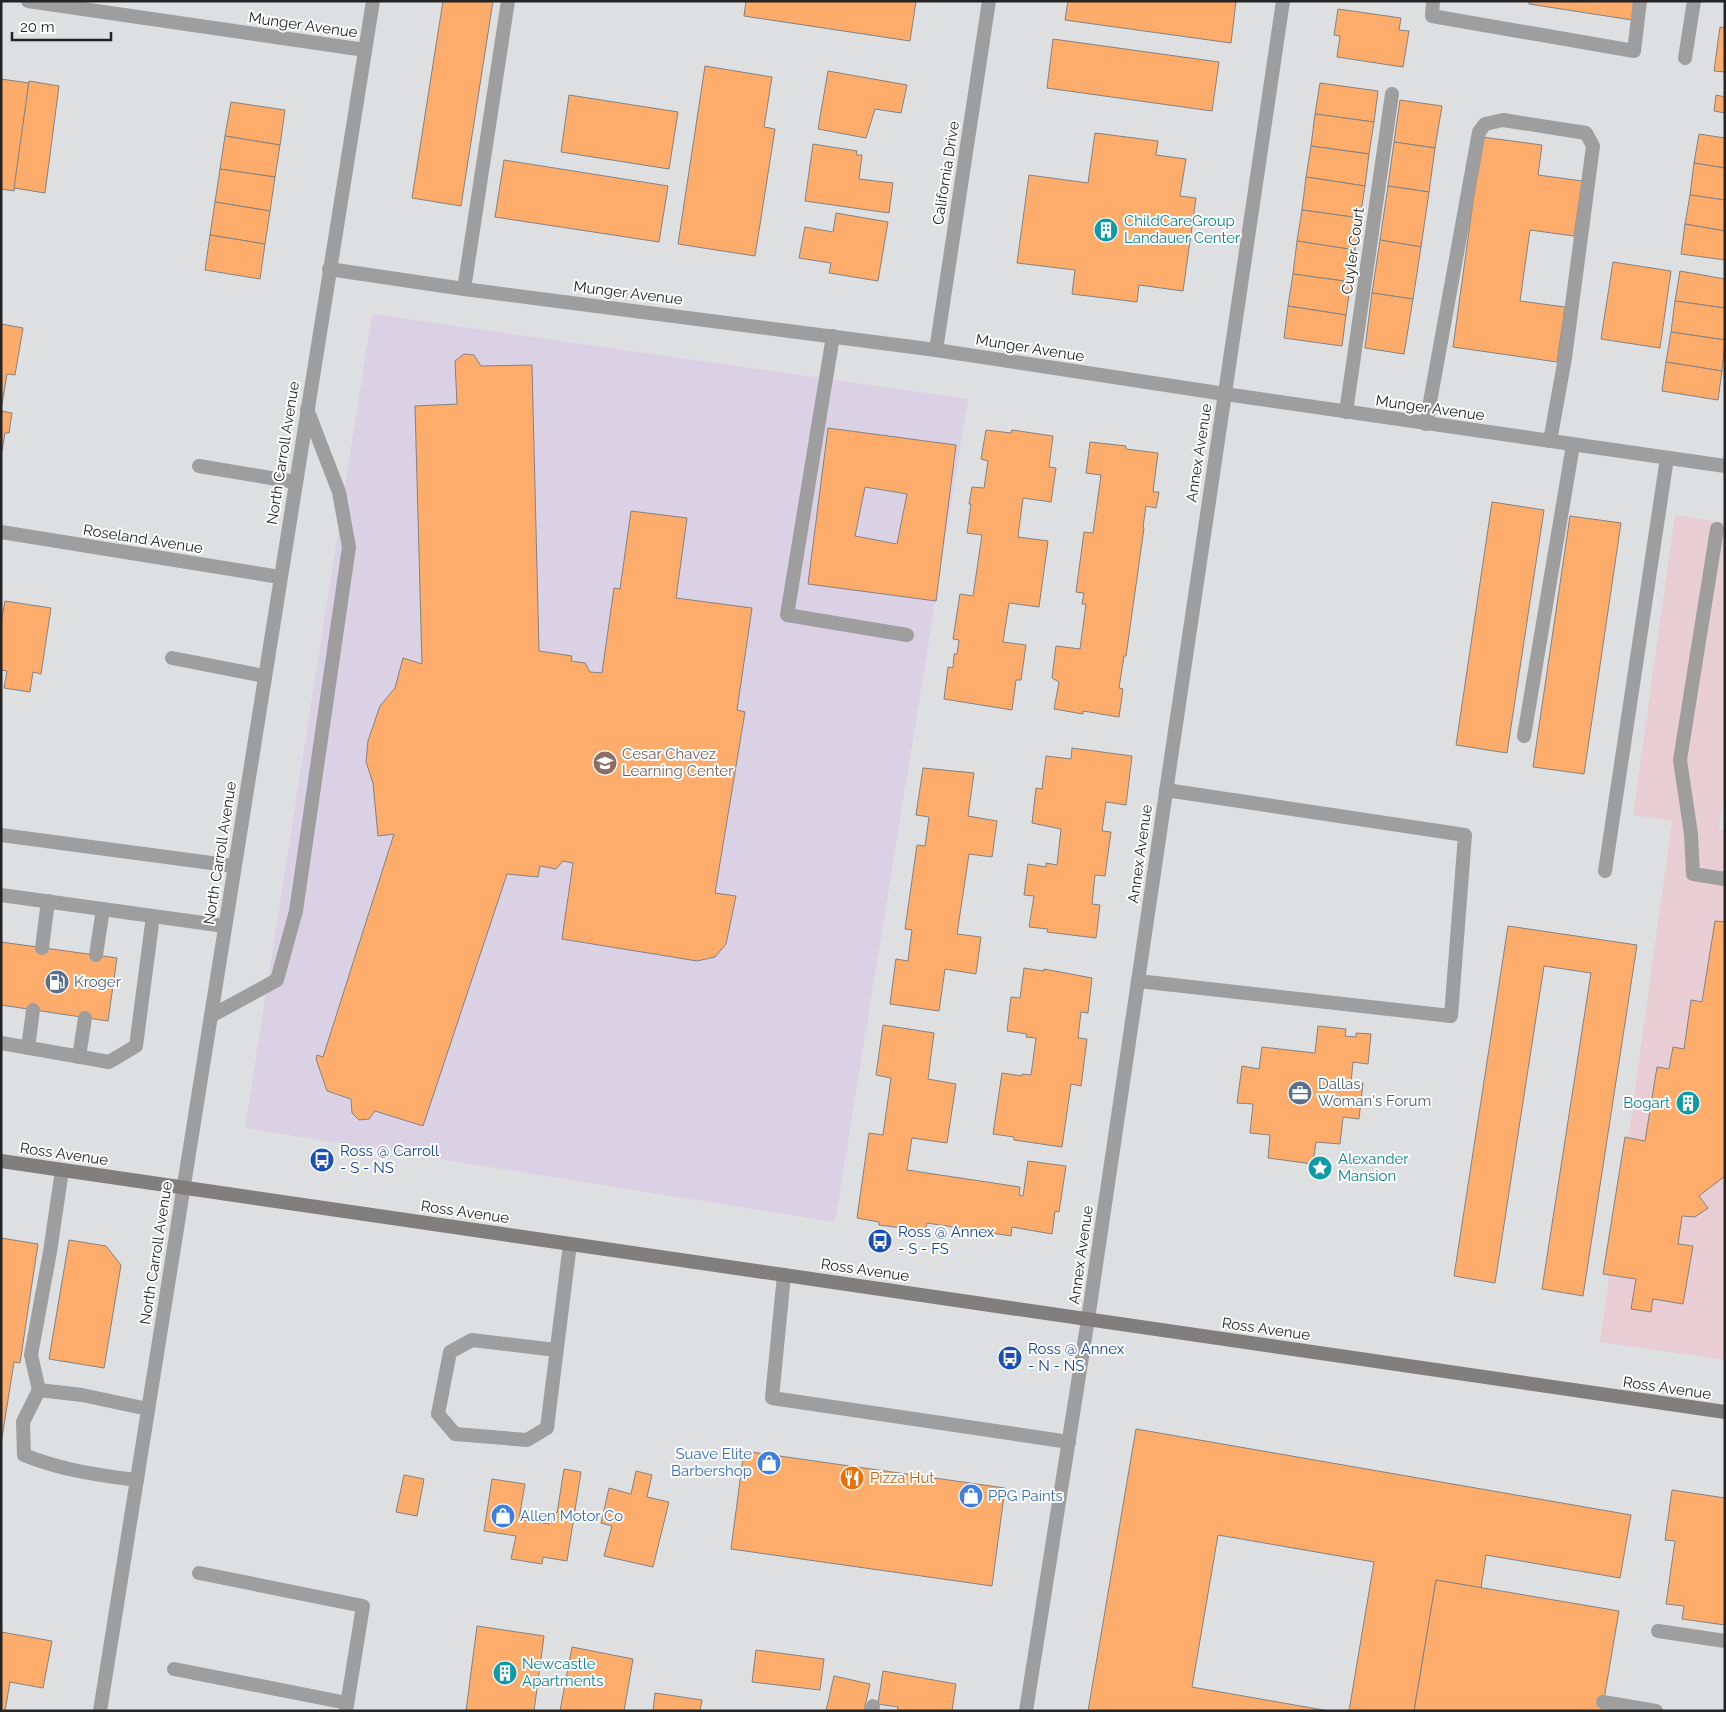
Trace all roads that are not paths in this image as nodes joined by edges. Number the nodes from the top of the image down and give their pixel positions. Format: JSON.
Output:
{"nodes":[{"id":1,"x":28,"y":1,"type":"edge"},
{"id":2,"x":373,"y":1,"type":"edge"},
{"id":3,"x":508,"y":1,"type":"edge"},
{"id":4,"x":989,"y":1,"type":"edge"},
{"id":5,"x":1283,"y":1,"type":"edge"},
{"id":6,"x":1433,"y":1,"type":"edge"},
{"id":7,"x":1640,"y":1,"type":"edge"},
{"id":8,"x":1694,"y":1,"type":"edge"},
{"id":9,"x":365,"y":50,"type":"junction"},
{"id":10,"x":1685,"y":58,"type":"dead end"},
{"id":11,"x":1392,"y":94,"type":"dead end"},
{"id":12,"x":329,"y":269,"type":"junction"},
{"id":13,"x":464,"y":288,"type":"junction"},
{"id":14,"x":833,"y":336,"type":"junction"},
{"id":15,"x":936,"y":350,"type":"junction"},
{"id":16,"x":1225,"y":394,"type":"junction"},
{"id":17,"x":307,"y":409,"type":"junction"},
{"id":18,"x":1346,"y":412,"type":"junction"},
{"id":19,"x":1426,"y":424,"type":"junction"},
{"id":20,"x":1550,"y":441,"type":"junction"},
{"id":21,"x":1573,"y":445,"type":"junction"},
{"id":22,"x":1667,"y":458,"type":"junction"},
{"id":23,"x":200,"y":466,"type":"dead end"},
{"id":24,"x":1725,"y":466,"type":"edge"},
{"id":25,"x":295,"y":482,"type":"junction"},
{"id":26,"x":1717,"y":529,"type":"dead end"},
{"id":27,"x":1,"y":532,"type":"edge"},
{"id":28,"x":280,"y":577,"type":"junction"},
{"id":29,"x":907,"y":635,"type":"dead end"},
{"id":30,"x":172,"y":658,"type":"dead end"},
{"id":31,"x":264,"y":676,"type":"junction"},
{"id":32,"x":1524,"y":736,"type":"dead end"},
{"id":33,"x":1166,"y":790,"type":"junction"},
{"id":34,"x":1,"y":835,"type":"edge"},
{"id":35,"x":234,"y":866,"type":"junction"},
{"id":36,"x":1605,"y":871,"type":"dead end"},
{"id":37,"x":1725,"y":878,"type":"edge"},
{"id":38,"x":1,"y":895,"type":"edge"},
{"id":39,"x":48,"y":902,"type":"junction"},
{"id":40,"x":103,"y":909,"type":"junction"},
{"id":41,"x":153,"y":916,"type":"junction"},
{"id":42,"x":225,"y":926,"type":"junction"},
{"id":43,"x":42,"y":948,"type":"dead end"},
{"id":44,"x":96,"y":955,"type":"dead end"},
{"id":45,"x":1138,"y":980,"type":"junction"},
{"id":46,"x":33,"y":1010,"type":"dead end"},
{"id":47,"x":211,"y":1016,"type":"junction"},
{"id":48,"x":85,"y":1018,"type":"dead end"},
{"id":49,"x":1,"y":1043,"type":"edge"},
{"id":50,"x":28,"y":1048,"type":"junction"},
{"id":51,"x":79,"y":1057,"type":"junction"},
{"id":52,"x":1,"y":1161,"type":"edge"},
{"id":53,"x":62,"y":1170,"type":"junction"},
{"id":54,"x":183,"y":1188,"type":"junction"},
{"id":55,"x":570,"y":1244,"type":"junction"},
{"id":56,"x":784,"y":1275,"type":"junction"},
{"id":57,"x":1088,"y":1319,"type":"junction"},
{"id":58,"x":556,"y":1350,"type":"junction"},
{"id":59,"x":39,"y":1390,"type":"junction"},
{"id":60,"x":148,"y":1409,"type":"junction"},
{"id":61,"x":1725,"y":1412,"type":"edge"},
{"id":62,"x":1069,"y":1442,"type":"junction"},
{"id":63,"x":137,"y":1480,"type":"junction"},
{"id":64,"x":199,"y":1573,"type":"dead end"},
{"id":65,"x":1658,"y":1631,"type":"dead end"},
{"id":66,"x":1725,"y":1641,"type":"edge"},
{"id":67,"x":174,"y":1669,"type":"dead end"},
{"id":68,"x":1603,"y":1702,"type":"dead end"},
{"id":69,"x":347,"y":1707,"type":"edge"},
{"id":70,"x":100,"y":1711,"type":"edge"},
{"id":71,"x":1026,"y":1711,"type":"edge"},
{"id":72,"x":1656,"y":1711,"type":"edge"}],
"edges":[{"from":1,"to":9,"type":"street","name":"Munger Avenue"},
{"from":2,"to":9,"type":"street","name":"North Carroll Avenue"},
{"from":3,"to":13,"type":"street"},
{"from":4,"to":15,"type":"street","name":"California Drive"},
{"from":5,"to":16,"type":"street","name":"Annex Avenue"},
{"from":6,"to":7,"type":"street"},
{"from":8,"to":10,"type":"street"},
{"from":9,"to":12,"type":"street","name":"North Carroll Avenue"},
{"from":11,"to":18,"type":"street","name":"Cuyler Court"},
{"from":12,"to":13,"type":"street","name":"Munger Avenue"},
{"from":12,"to":17,"type":"street","name":"North Carroll Avenue"},
{"from":13,"to":14,"type":"street","name":"Munger Avenue"},
{"from":14,"to":15,"type":"street","name":"Munger Avenue"},
{"from":14,"to":29,"type":"street"},
{"from":15,"to":16,"type":"street","name":"Munger Avenue"},
{"from":16,"to":18,"type":"street","name":"Munger Avenue"},
{"from":16,"to":33,"type":"street","name":"Annex Avenue"},
{"from":17,"to":25,"type":"street","name":"North Carroll Avenue"},
{"from":17,"to":47,"type":"street"},
{"from":18,"to":19,"type":"street","name":"Munger Avenue"},
{"from":19,"to":20,"type":"street","name":"Munger Avenue"},
{"from":19,"to":20,"type":"street"},
{"from":20,"to":21,"type":"street","name":"Munger Avenue"},
{"from":21,"to":22,"type":"street","name":"Munger Avenue"},
{"from":21,"to":32,"type":"street"},
{"from":22,"to":24,"type":"street","name":"Munger Avenue"},
{"from":22,"to":36,"type":"street"},
{"from":23,"to":25,"type":"street"},
{"from":25,"to":28,"type":"street","name":"North Carroll Avenue"},
{"from":26,"to":37,"type":"street"},
{"from":27,"to":28,"type":"street","name":"Roseland Avenue"},
{"from":28,"to":31,"type":"street","name":"North Carroll Avenue"},
{"from":30,"to":31,"type":"street"},
{"from":31,"to":35,"type":"street","name":"North Carroll Avenue"},
{"from":33,"to":45,"type":"street","name":"Annex Avenue"},
{"from":33,"to":45,"type":"street"},
{"from":34,"to":35,"type":"street"},
{"from":35,"to":42,"type":"street","name":"North Carroll Avenue"},
{"from":38,"to":39,"type":"street"},
{"from":39,"to":40,"type":"street"},
{"from":39,"to":43,"type":"street"},
{"from":40,"to":41,"type":"street"},
{"from":40,"to":44,"type":"street"},
{"from":41,"to":42,"type":"street"},
{"from":41,"to":51,"type":"street"},
{"from":42,"to":47,"type":"street","name":"North Carroll Avenue"},
{"from":45,"to":57,"type":"street","name":"Annex Avenue"},
{"from":46,"to":50,"type":"street"},
{"from":47,"to":54,"type":"street","name":"North Carroll Avenue"},
{"from":48,"to":51,"type":"street"},
{"from":49,"to":50,"type":"street"},
{"from":50,"to":51,"type":"street"},
{"from":52,"to":53,"type":"main road","name":"Ross Avenue"},
{"from":53,"to":54,"type":"main road","name":"Ross Avenue"},
{"from":53,"to":59,"type":"street"},
{"from":54,"to":55,"type":"main road","name":"Ross Avenue"},
{"from":54,"to":60,"type":"street","name":"North Carroll Avenue"},
{"from":55,"to":56,"type":"main road","name":"Ross Avenue"},
{"from":55,"to":58,"type":"street"},
{"from":56,"to":57,"type":"main road","name":"Ross Avenue"},
{"from":56,"to":62,"type":"street"},
{"from":57,"to":61,"type":"main road","name":"Ross Avenue"},
{"from":57,"to":62,"type":"street","name":"Annex Avenue"},
{"from":58,"to":58,"type":"street"},
{"from":59,"to":60,"type":"street"},
{"from":59,"to":63,"type":"street"},
{"from":60,"to":63,"type":"street","name":"North Carroll Avenue"},
{"from":62,"to":71,"type":"street","name":"Annex Avenue"},
{"from":63,"to":70,"type":"street","name":"North Carroll Avenue"},
{"from":64,"to":69,"type":"street"},
{"from":65,"to":66,"type":"street"},
{"from":67,"to":69,"type":"street"},
{"from":68,"to":72,"type":"street"}]}
